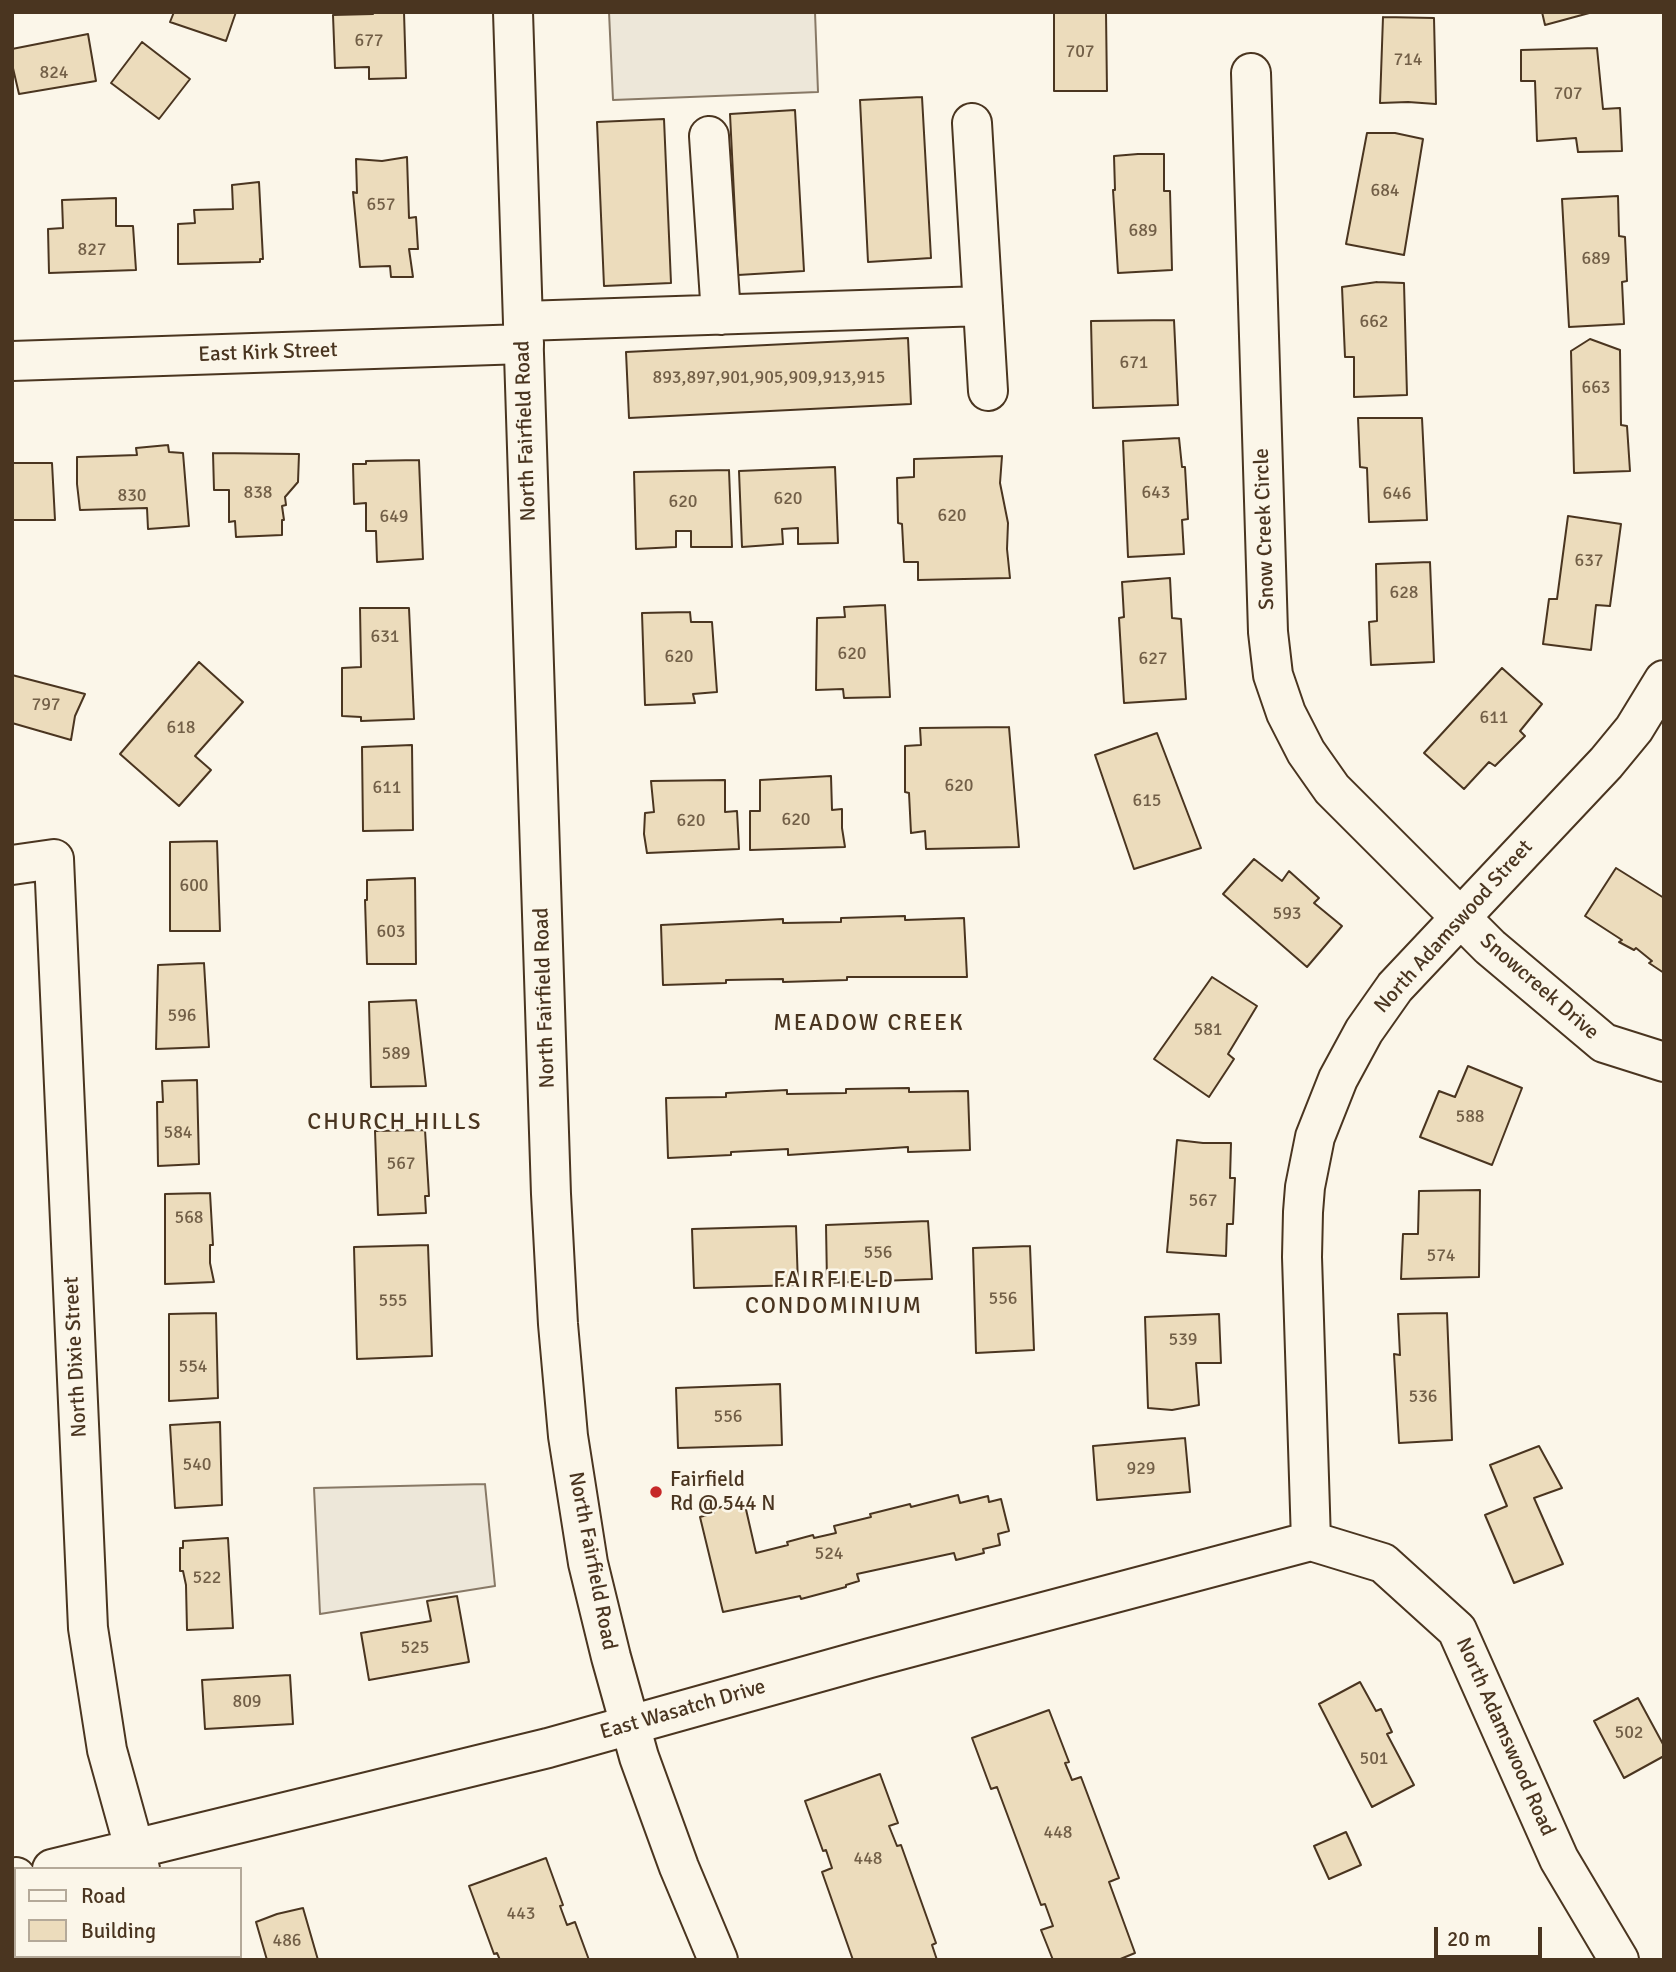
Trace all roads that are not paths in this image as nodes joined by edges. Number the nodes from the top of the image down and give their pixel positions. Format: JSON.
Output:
{"nodes":[{"id":1,"x":513,"y":12,"type":"edge"},
{"id":2,"x":1251,"y":73,"type":"dead end"},
{"id":3,"x":972,"y":123,"type":"dead end"},
{"id":4,"x":709,"y":136,"type":"dead end"},
{"id":5,"x":983,"y":306,"type":"junction"},
{"id":6,"x":720,"y":315,"type":"junction"},
{"id":7,"x":523,"y":333,"type":"junction"},
{"id":8,"x":12,"y":361,"type":"edge"},
{"id":9,"x":988,"y":391,"type":"dead end"},
{"id":10,"x":1664,"y":680,"type":"edge"},
{"id":11,"x":12,"y":865,"type":"edge"},
{"id":12,"x":1460,"y":916,"type":"junction"},
{"id":13,"x":1664,"y":1062,"type":"edge"},
{"id":14,"x":1311,"y":1541,"type":"junction"},
{"id":15,"x":630,"y":1724,"type":"junction"},
{"id":16,"x":137,"y":1859,"type":"edge"},
{"id":17,"x":69,"y":1867,"type":"edge"},
{"id":18,"x":718,"y":1960,"type":"edge"},
{"id":19,"x":1619,"y":1960,"type":"edge"}],
"edges":[{"from":1,"to":7,"type":"street","name":"North Fairfield Road"},
{"from":2,"to":12,"type":"street","name":"Snow Creek Circle"},
{"from":3,"to":5,"type":"street"},
{"from":4,"to":6,"type":"street"},
{"from":5,"to":6,"type":"street","name":"East Kirk Street"},
{"from":5,"to":9,"type":"street"},
{"from":6,"to":7,"type":"street","name":"East Kirk Street"},
{"from":7,"to":8,"type":"street","name":"East Kirk Street"},
{"from":7,"to":15,"type":"street","name":"North Fairfield Road"},
{"from":10,"to":12,"type":"street","name":"North Adamswood Street"},
{"from":11,"to":16,"type":"street","name":"North Dixie Street"},
{"from":12,"to":13,"type":"street","name":"Snowcreek Drive"},
{"from":12,"to":14,"type":"street","name":"North Adamswood Street"},
{"from":14,"to":15,"type":"street","name":"East Wasatch Drive"},
{"from":14,"to":19,"type":"street","name":"North Adamswood Road"},
{"from":15,"to":16,"type":"street","name":"East Wasatch Drive"},
{"from":15,"to":18,"type":"street","name":"North Fairfield Road"},
{"from":16,"to":17,"type":"street","name":"East Wasatch Drive"}]}
